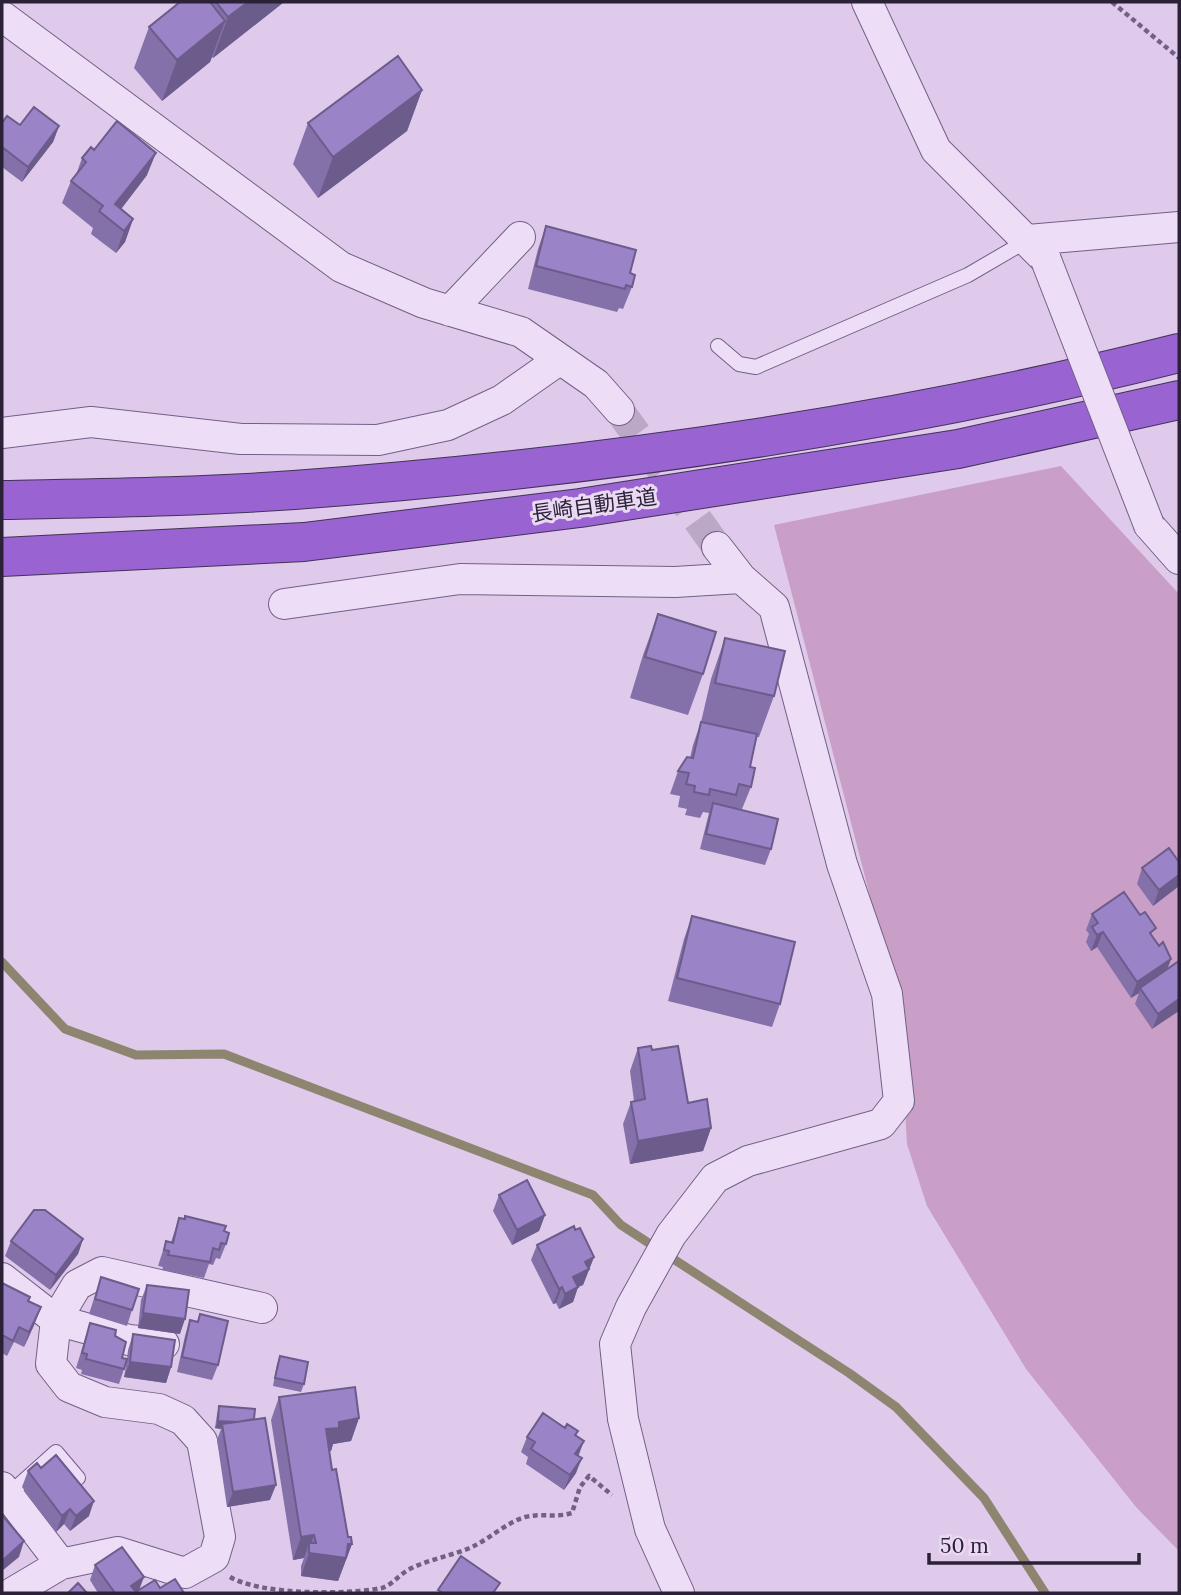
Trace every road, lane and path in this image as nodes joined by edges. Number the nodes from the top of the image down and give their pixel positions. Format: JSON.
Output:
{"nodes":[{"id":1,"x":867,"y":2,"type":"edge"},
{"id":2,"x":1112,"y":2,"type":"edge"},
{"id":3,"x":2,"y":16,"type":"edge"},
{"id":4,"x":1179,"y":58,"type":"edge"},
{"id":5,"x":1179,"y":227,"type":"edge"},
{"id":6,"x":520,"y":237,"type":"dead end"},
{"id":7,"x":1037,"y":250,"type":"junction"},
{"id":8,"x":450,"y":311,"type":"junction"},
{"id":9,"x":718,"y":346,"type":"dead end"},
{"id":10,"x":1179,"y":353,"type":"edge"},
{"id":11,"x":559,"y":360,"type":"junction"},
{"id":12,"x":1179,"y":400,"type":"edge"},
{"id":13,"x":619,"y":410,"type":"tunnel mouth"},
{"id":14,"x":2,"y":433,"type":"edge"},
{"id":15,"x":2,"y":500,"type":"edge"},
{"id":16,"x":717,"y":547,"type":"tunnel mouth"},
{"id":17,"x":85,"y":554,"type":"junction"},
{"id":18,"x":2,"y":557,"type":"edge"},
{"id":19,"x":1179,"y":559,"type":"edge"},
{"id":20,"x":2,"y":573,"type":"edge"},
{"id":21,"x":741,"y":578,"type":"junction"},
{"id":22,"x":284,"y":604,"type":"dead end"},
{"id":23,"x":2,"y":1278,"type":"edge"},
{"id":24,"x":262,"y":1308,"type":"dead end"},
{"id":25,"x":56,"y":1320,"type":"junction"},
{"id":26,"x":164,"y":1344,"type":"edge"},
{"id":27,"x":78,"y":1478,"type":"edge"},
{"id":28,"x":5,"y":1491,"type":"edge"},
{"id":29,"x":646,"y":1514,"type":"junction"},
{"id":30,"x":205,"y":1562,"type":"junction"},
{"id":31,"x":61,"y":1564,"type":"junction"},
{"id":32,"x":12,"y":1593,"type":"edge"},
{"id":33,"x":679,"y":1593,"type":"edge"}],
"edges":[{"from":1,"to":7,"type":"street"},
{"from":2,"to":4,"type":"path"},
{"from":3,"to":8,"type":"street"},
{"from":5,"to":7,"type":"street"},
{"from":6,"to":8,"type":"street"},
{"from":7,"to":9,"type":"lane"},
{"from":7,"to":19,"type":"street","bridge":true},
{"from":8,"to":11,"type":"street"},
{"from":10,"to":15,"type":"highway"},
{"from":11,"to":13,"type":"street"},
{"from":11,"to":14,"type":"street"},
{"from":12,"to":17,"type":"highway","name":"長崎自動車道"},
{"from":16,"to":21,"type":"street"},
{"from":17,"to":18,"type":"highway","name":"長崎自動車道"},
{"from":17,"to":20,"type":"highway"},
{"from":21,"to":22,"type":"street"},
{"from":21,"to":29,"type":"street"},
{"from":23,"to":25,"type":"street"},
{"from":24,"to":25,"type":"street"},
{"from":25,"to":26,"type":"street"},
{"from":25,"to":30,"type":"street"},
{"from":27,"to":28,"type":"lane"},
{"from":28,"to":31,"type":"street"},
{"from":29,"to":30,"type":"path"},
{"from":29,"to":33,"type":"street"},
{"from":30,"to":31,"type":"street"},
{"from":31,"to":32,"type":"street"}]}
